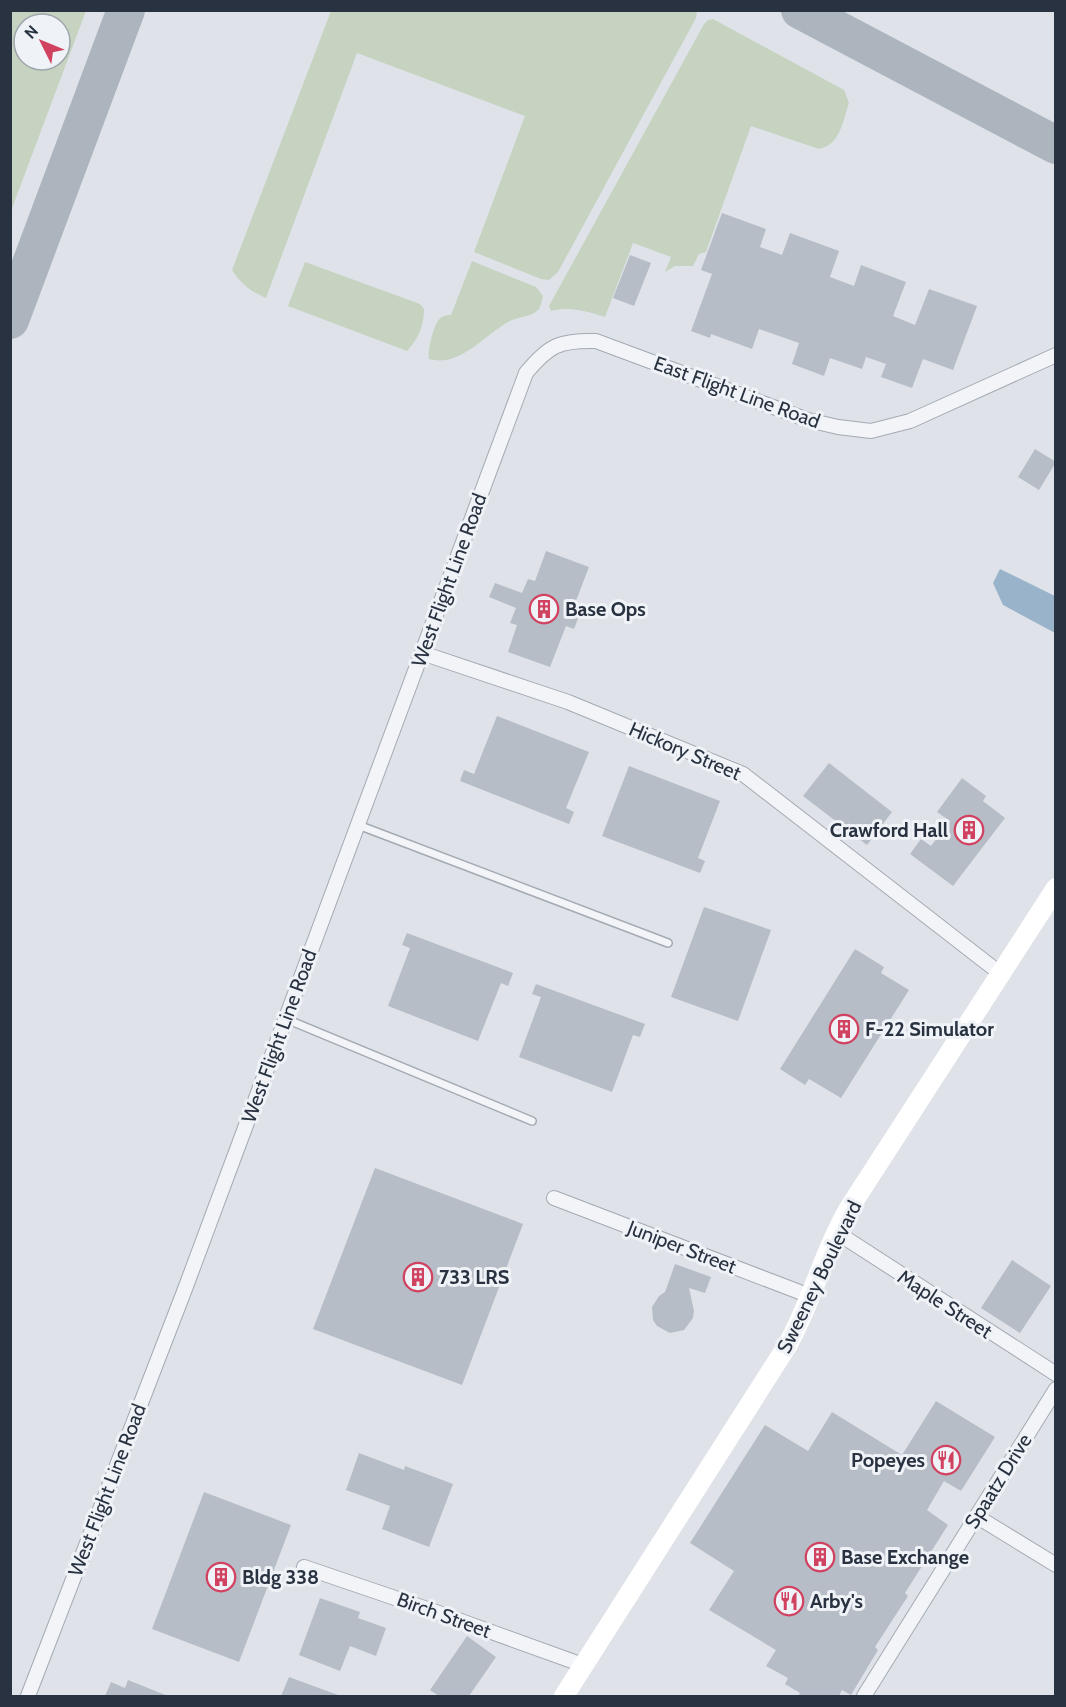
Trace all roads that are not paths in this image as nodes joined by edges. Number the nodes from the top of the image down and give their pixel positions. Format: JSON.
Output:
{"nodes":[{"id":1,"x":1056,"y":355,"type":"edge"},
{"id":2,"x":526,"y":373,"type":"joint"},
{"id":3,"x":422,"y":653,"type":"junction"},
{"id":4,"x":358,"y":825,"type":"junction"},
{"id":5,"x":1056,"y":888,"type":"edge"},
{"id":6,"x":668,"y":943,"type":"dead end"},
{"id":7,"x":1001,"y":974,"type":"junction"},
{"id":8,"x":286,"y":1019,"type":"junction"},
{"id":9,"x":532,"y":1121,"type":"dead end"},
{"id":10,"x":554,"y":1198,"type":"dead end"},
{"id":11,"x":836,"y":1232,"type":"junction"},
{"id":12,"x":810,"y":1296,"type":"junction"},
{"id":13,"x":1056,"y":1374,"type":"edge"},
{"id":14,"x":1056,"y":1389,"type":"edge"},
{"id":15,"x":976,"y":1516,"type":"junction"},
{"id":16,"x":1056,"y":1565,"type":"edge"},
{"id":17,"x":304,"y":1567,"type":"dead end"},
{"id":18,"x":584,"y":1665,"type":"junction"},
{"id":19,"x":28,"y":1696,"type":"edge"},
{"id":20,"x":564,"y":1696,"type":"edge"},
{"id":21,"x":864,"y":1696,"type":"edge"}],
"edges":[{"from":1,"to":2,"type":"street","name":"East Flight Line Road"},
{"from":2,"to":3,"type":"street","name":"West Flight Line Road"},
{"from":3,"to":4,"type":"street","name":"West Flight Line Road"},
{"from":3,"to":7,"type":"street","name":"Hickory Street"},
{"from":4,"to":6,"type":"lane"},
{"from":4,"to":8,"type":"street","name":"West Flight Line Road"},
{"from":5,"to":7,"type":"main road","name":"Sweeney Boulevard"},
{"from":7,"to":11,"type":"main road","name":"Sweeney Boulevard"},
{"from":8,"to":9,"type":"lane"},
{"from":8,"to":19,"type":"street","name":"West Flight Line Road"},
{"from":10,"to":12,"type":"street","name":"Juniper Street"},
{"from":11,"to":12,"type":"main road","name":"Sweeney Boulevard"},
{"from":11,"to":13,"type":"street","name":"Maple Street"},
{"from":12,"to":18,"type":"main road","name":"Sweeney Boulevard"},
{"from":14,"to":15,"type":"street","name":"Spaatz Drive"},
{"from":15,"to":16,"type":"street"},
{"from":15,"to":21,"type":"street","name":"Spaatz Drive"},
{"from":17,"to":18,"type":"street","name":"Birch Street"},
{"from":18,"to":20,"type":"main road","name":"Sweeney Boulevard"}]}
